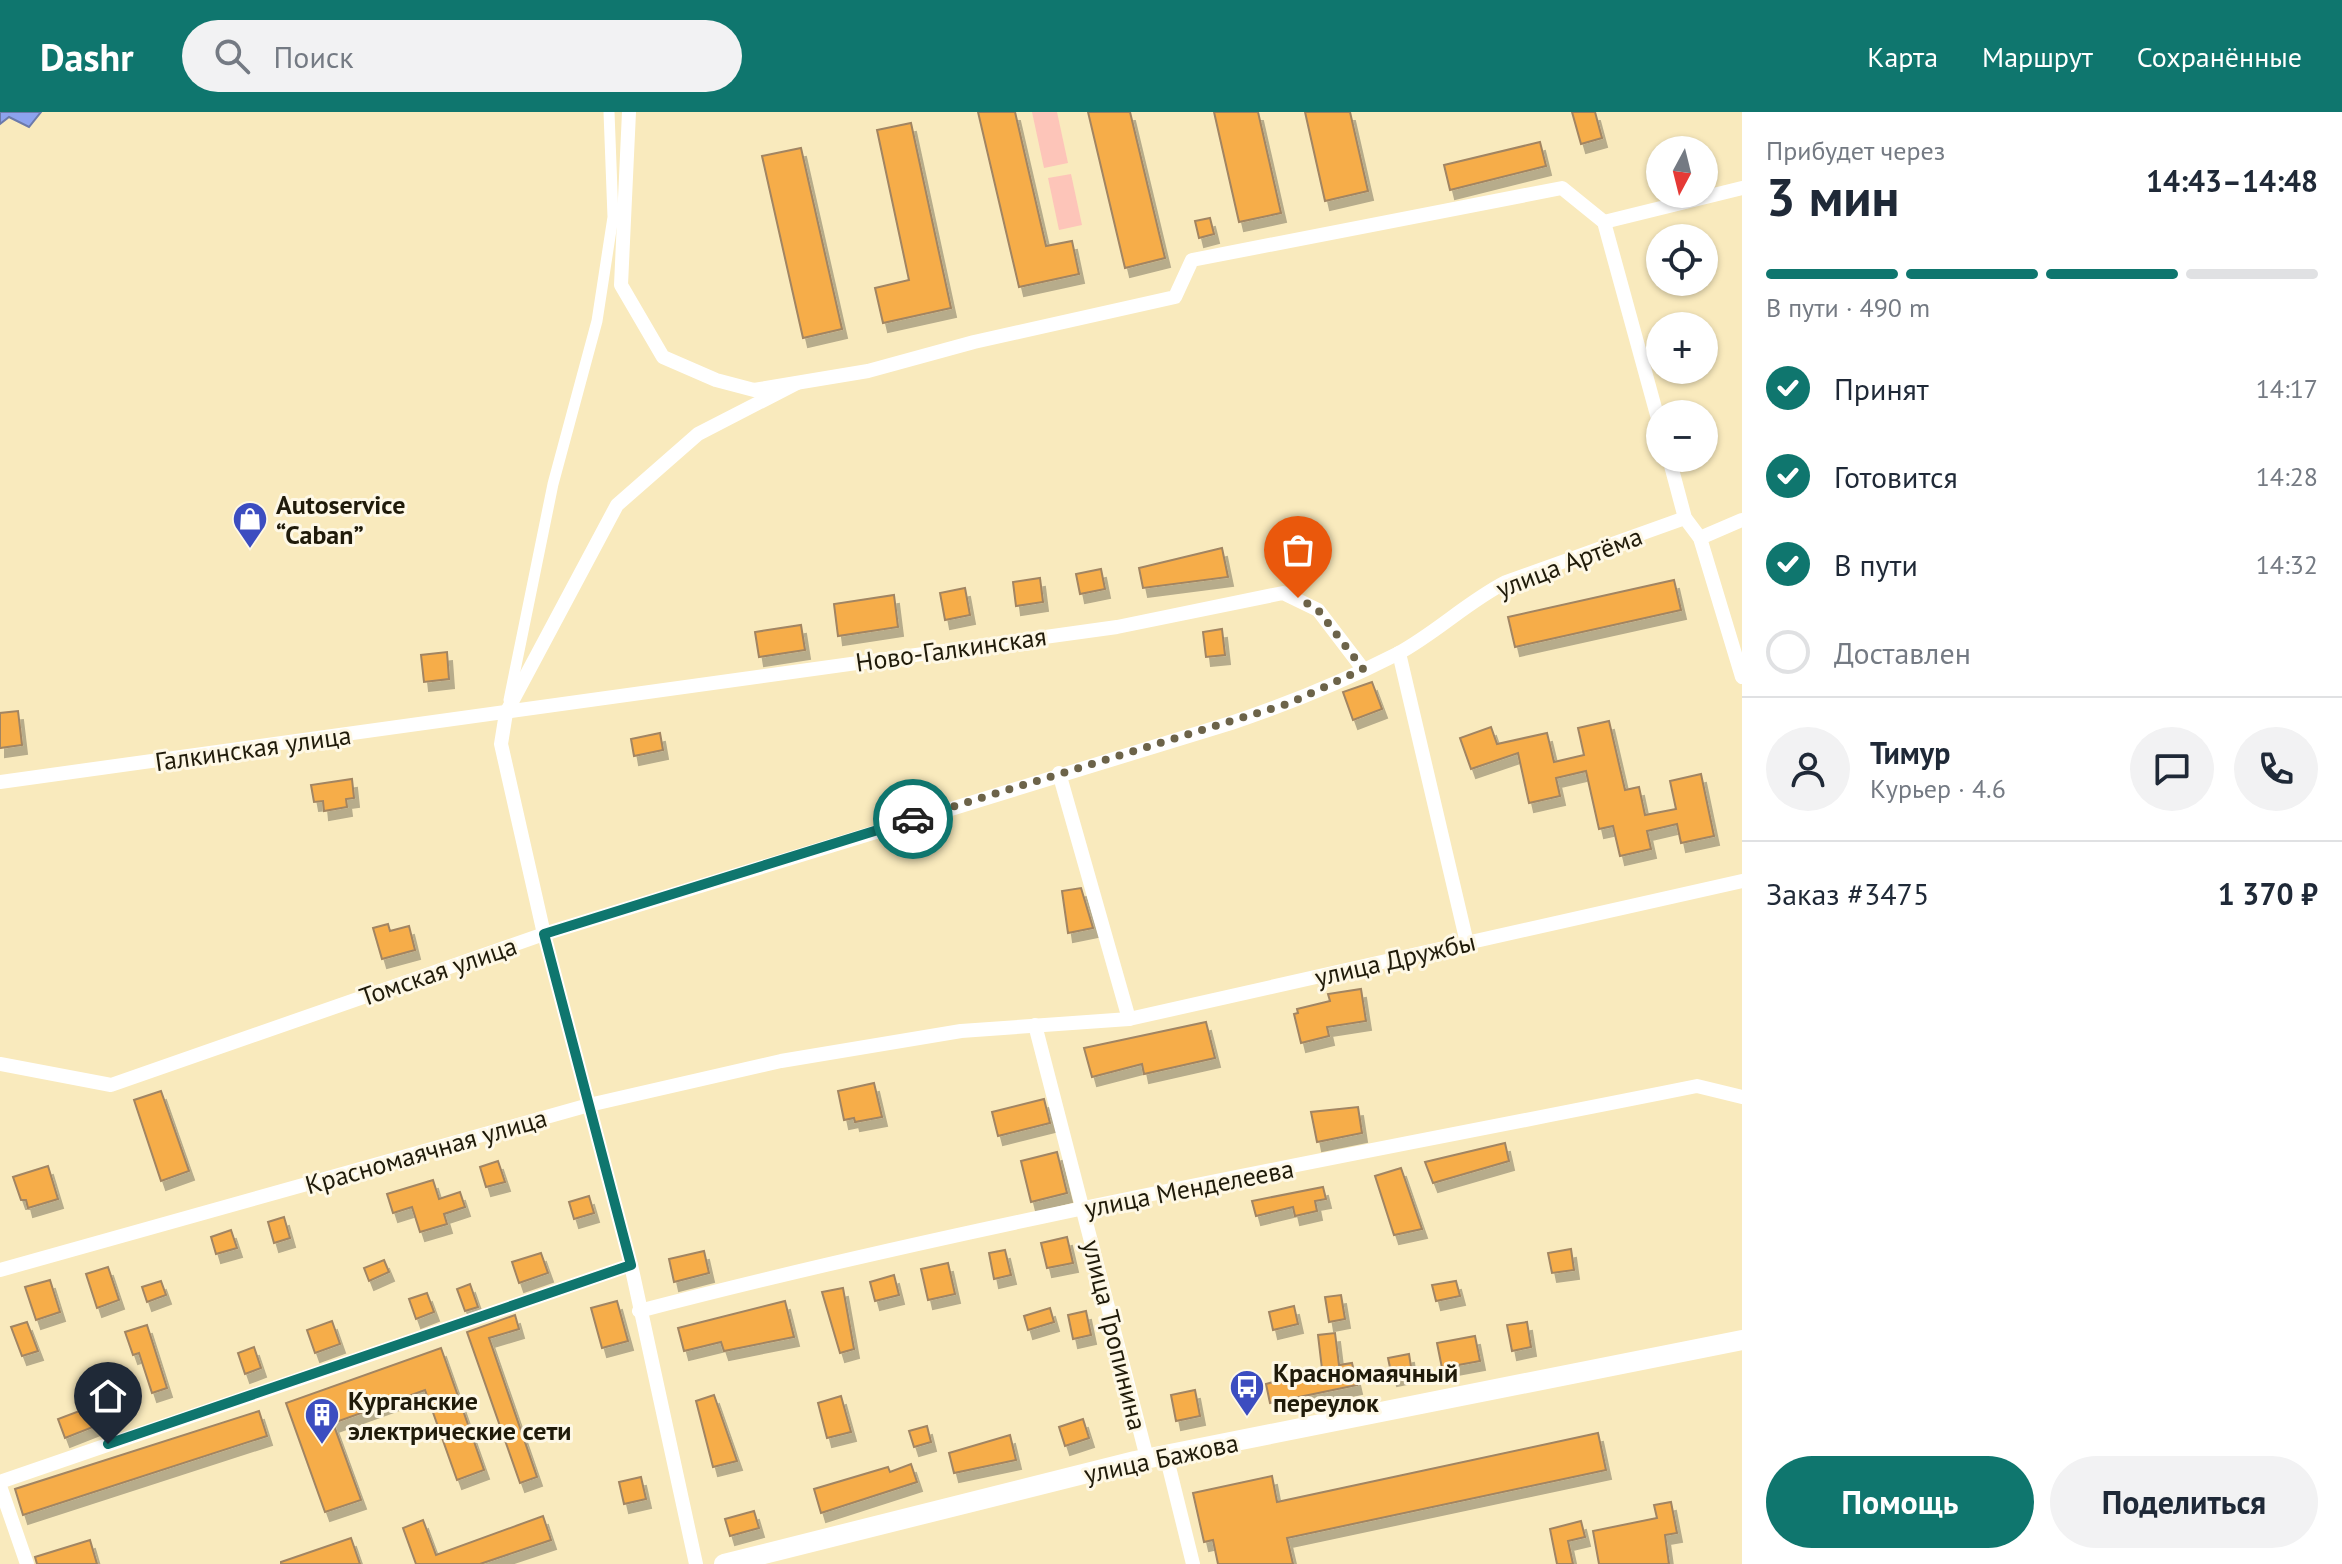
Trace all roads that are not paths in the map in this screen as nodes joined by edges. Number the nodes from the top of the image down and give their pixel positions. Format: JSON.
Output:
{"nodes":[{"id":1,"x":609,"y":112,"type":"edge"},
{"id":2,"x":629,"y":112,"type":"edge"},
{"id":3,"x":1742,"y":188,"type":"edge"},
{"id":4,"x":1604,"y":222,"type":"junction"},
{"id":5,"x":797,"y":383,"type":"junction"},
{"id":6,"x":1653,"y":400,"type":"edge"},
{"id":7,"x":1673,"y":472,"type":"edge"},
{"id":8,"x":1685,"y":518,"type":"junction"},
{"id":9,"x":1742,"y":520,"type":"edge"},
{"id":10,"x":1700,"y":538,"type":"junction"},
{"id":11,"x":1399,"y":653,"type":"junction"},
{"id":12,"x":1363,"y":669,"type":"junction"},
{"id":13,"x":1742,"y":677,"type":"edge"},
{"id":14,"x":506,"y":713,"type":"junction"},
{"id":15,"x":1059,"y":773,"type":"junction"},
{"id":16,"x":0,"y":782,"type":"edge"},
{"id":17,"x":1742,"y":881,"type":"edge"},
{"id":18,"x":544,"y":934,"type":"junction"},
{"id":19,"x":1467,"y":943,"type":"junction"},
{"id":20,"x":1129,"y":1019,"type":"junction"},
{"id":21,"x":1041,"y":1024,"type":"junction"},
{"id":22,"x":0,"y":1064,"type":"edge"},
{"id":23,"x":1742,"y":1097,"type":"edge"},
{"id":24,"x":589,"y":1105,"type":"junction"},
{"id":25,"x":1083,"y":1210,"type":"junction"},
{"id":26,"x":631,"y":1265,"type":"junction"},
{"id":27,"x":0,"y":1270,"type":"edge"},
{"id":28,"x":639,"y":1311,"type":"junction"},
{"id":29,"x":1742,"y":1340,"type":"edge"},
{"id":30,"x":1157,"y":1457,"type":"junction"},
{"id":31,"x":0,"y":1484,"type":"edge"},
{"id":32,"x":27,"y":1564,"type":"edge"},
{"id":33,"x":696,"y":1564,"type":"edge"},
{"id":34,"x":724,"y":1564,"type":"edge"},
{"id":35,"x":1193,"y":1564,"type":"edge"}],
"edges":[{"from":1,"to":14,"type":"street"},
{"from":2,"to":5,"type":"street"},
{"from":3,"to":4,"type":"street"},
{"from":4,"to":5,"type":"street"},
{"from":4,"to":6,"type":"street"},
{"from":5,"to":14,"type":"street"},
{"from":7,"to":8,"type":"street"},
{"from":8,"to":10,"type":"street"},
{"from":8,"to":11,"type":"street","name":"улица Артёма"},
{"from":9,"to":10,"type":"street"},
{"from":10,"to":13,"type":"street"},
{"from":11,"to":12,"type":"street","name":"улица Артёма"},
{"from":11,"to":19,"type":"street"},
{"from":12,"to":14,"type":"street","name":"Ново-Галкинская"},
{"from":12,"to":15,"type":"street","name":"улица Артёма"},
{"from":14,"to":16,"type":"street","name":"Галкинская улица"},
{"from":14,"to":18,"type":"street"},
{"from":15,"to":18,"type":"street","name":"Томская улица"},
{"from":15,"to":20,"type":"street"},
{"from":17,"to":19,"type":"street","name":"улица Дружбы"},
{"from":18,"to":22,"type":"street","name":"Томская улица"},
{"from":18,"to":24,"type":"street"},
{"from":19,"to":20,"type":"street","name":"улица Дружбы"},
{"from":20,"to":21,"type":"street","name":"улица Дружбы"},
{"from":21,"to":24,"type":"street","name":"Красномаячная улица"},
{"from":21,"to":25,"type":"street","name":"улица Тропинина"},
{"from":23,"to":25,"type":"street","name":"улица Менделеева"},
{"from":24,"to":26,"type":"street"},
{"from":24,"to":27,"type":"street","name":"Красномаячная улица"},
{"from":25,"to":28,"type":"street","name":"улица Менделеева"},
{"from":25,"to":30,"type":"street","name":"улица Тропинина"},
{"from":26,"to":28,"type":"street"},
{"from":26,"to":31,"type":"street"},
{"from":28,"to":33,"type":"street"},
{"from":29,"to":30,"type":"main road","name":"улица Бажова"},
{"from":30,"to":34,"type":"main road","name":"улица Бажова"},
{"from":30,"to":35,"type":"street","name":"улица Тропинина"},
{"from":31,"to":32,"type":"street"}]}
